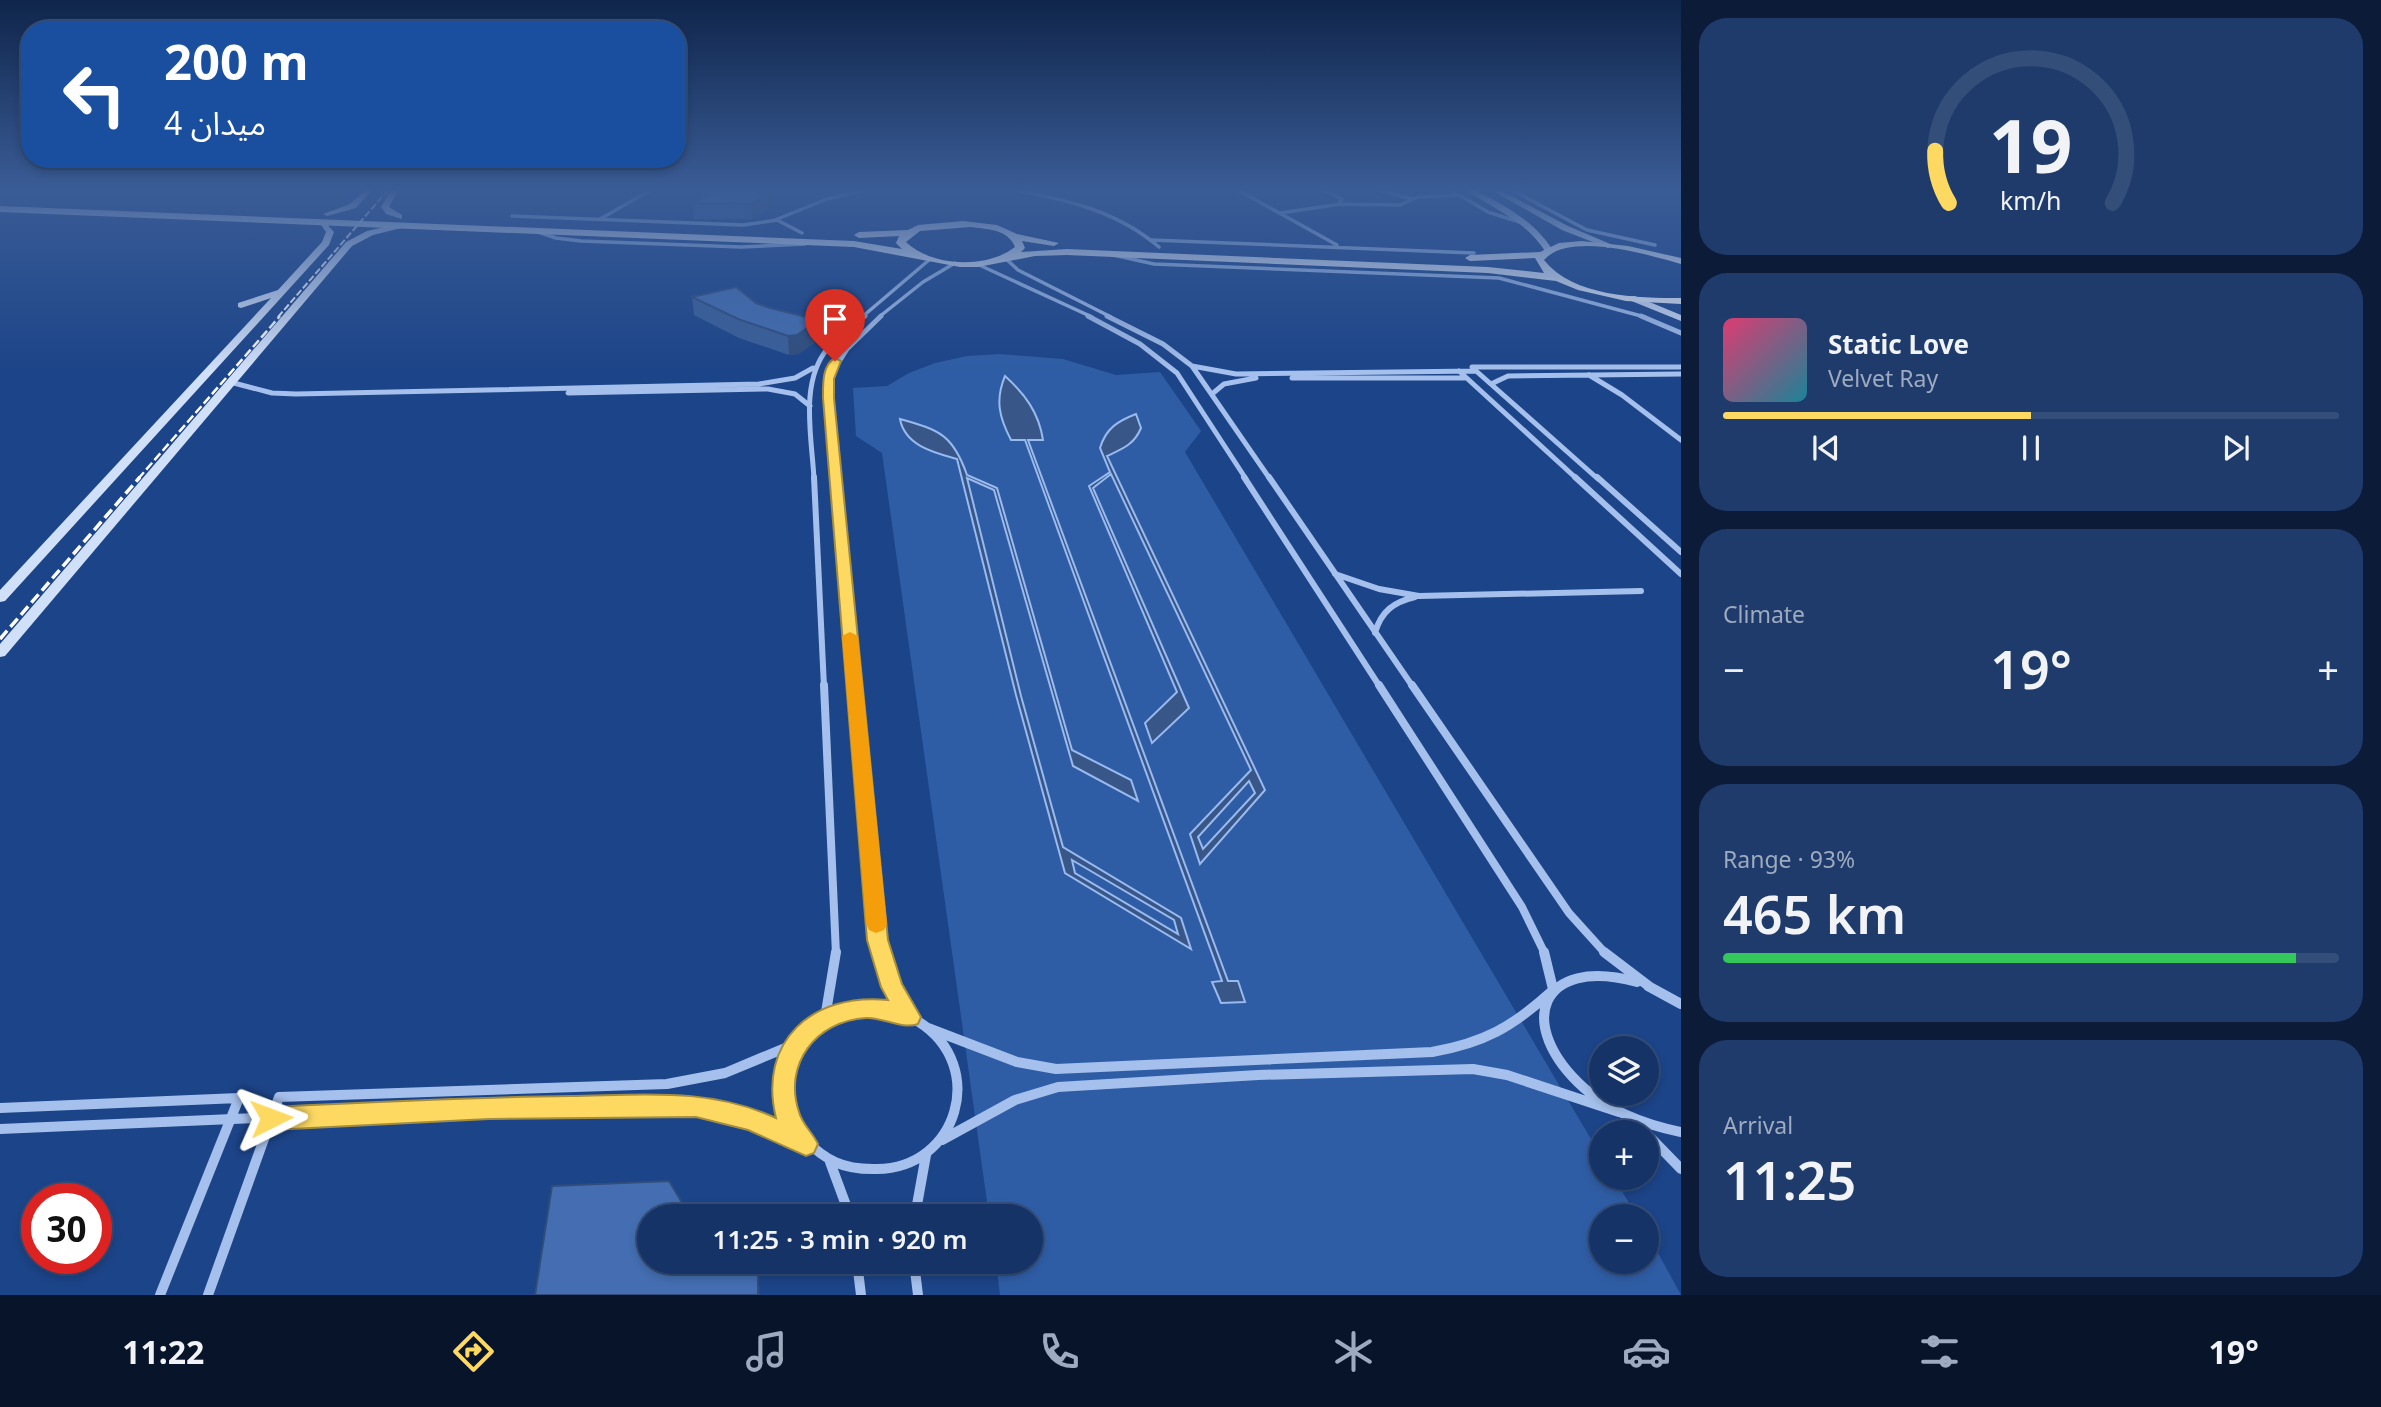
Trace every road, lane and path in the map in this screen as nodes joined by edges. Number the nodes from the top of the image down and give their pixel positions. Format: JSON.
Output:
{"nodes":[{"id":1,"x":319,"y":250,"type":"edge"},
{"id":2,"x":343,"y":250,"type":"edge"},
{"id":3,"x":892,"y":250,"type":"edge"},
{"id":4,"x":909,"y":250,"type":"edge"},
{"id":5,"x":1017,"y":250,"type":"edge"},
{"id":6,"x":1251,"y":250,"type":"edge"},
{"id":7,"x":1348,"y":250,"type":"edge"},
{"id":8,"x":1407,"y":250,"type":"edge"},
{"id":9,"x":1549,"y":250,"type":"edge"},
{"id":10,"x":1644,"y":250,"type":"edge"},
{"id":11,"x":1544,"y":252,"type":"junction"},
{"id":12,"x":1474,"y":253,"type":"dead end"},
{"id":13,"x":1108,"y":254,"type":"junction"},
{"id":14,"x":914,"y":255,"type":"junction"},
{"id":15,"x":1007,"y":258,"type":"junction"},
{"id":16,"x":1361,"y":259,"type":"junction"},
{"id":17,"x":929,"y":260,"type":"junction"},
{"id":18,"x":1681,"y":261,"type":"edge"},
{"id":19,"x":955,"y":264,"type":"junction"},
{"id":20,"x":976,"y":264,"type":"junction"},
{"id":21,"x":1371,"y":272,"type":"junction"},
{"id":22,"x":1558,"y":278,"type":"junction"},
{"id":23,"x":282,"y":292,"type":"junction"},
{"id":24,"x":1632,"y":298,"type":"junction"},
{"id":25,"x":1681,"y":301,"type":"edge"},
{"id":26,"x":241,"y":305,"type":"dead end"},
{"id":27,"x":1681,"y":318,"type":"edge"},
{"id":28,"x":1681,"y":332,"type":"edge"},
{"id":29,"x":816,"y":365,"type":"junction"},
{"id":30,"x":1192,"y":366,"type":"junction"},
{"id":31,"x":1681,"y":367,"type":"edge"},
{"id":32,"x":1474,"y":369,"type":"junction"},
{"id":33,"x":1459,"y":371,"type":"junction"},
{"id":34,"x":1681,"y":374,"type":"edge"},
{"id":35,"x":1588,"y":375,"type":"junction"},
{"id":36,"x":1466,"y":378,"type":"junction"},
{"id":37,"x":1484,"y":378,"type":"junction"},
{"id":38,"x":230,"y":382,"type":"junction"},
{"id":39,"x":1491,"y":384,"type":"junction"},
{"id":40,"x":517,"y":391,"type":"junction"},
{"id":41,"x":538,"y":391,"type":"junction"},
{"id":42,"x":1212,"y":394,"type":"junction"},
{"id":43,"x":286,"y":398,"type":"dead end"},
{"id":44,"x":810,"y":407,"type":"junction"},
{"id":45,"x":1681,"y":440,"type":"edge"},
{"id":46,"x":1681,"y":552,"type":"edge"},
{"id":47,"x":1334,"y":574,"type":"junction"},
{"id":48,"x":1681,"y":574,"type":"edge"},
{"id":49,"x":1641,"y":591,"type":"dead end"},
{"id":50,"x":1419,"y":596,"type":"junction"},
{"id":51,"x":0,"y":598,"type":"edge"},
{"id":52,"x":1375,"y":633,"type":"junction"},
{"id":53,"x":0,"y":653,"type":"edge"},
{"id":54,"x":1650,"y":987,"type":"junction"},
{"id":55,"x":1552,"y":990,"type":"junction"},
{"id":56,"x":1681,"y":1003,"type":"edge"},
{"id":57,"x":910,"y":1017,"type":"junction"},
{"id":58,"x":825,"y":1018,"type":"junction"},
{"id":59,"x":928,"y":1028,"type":"junction"},
{"id":60,"x":796,"y":1043,"type":"junction"},
{"id":61,"x":0,"y":1108,"type":"edge"},
{"id":62,"x":1624,"y":1115,"type":"junction"},
{"id":63,"x":271,"y":1118,"type":"junction"},
{"id":64,"x":231,"y":1120,"type":"junction"},
{"id":65,"x":1630,"y":1120,"type":"edge"},
{"id":66,"x":0,"y":1129,"type":"edge"},
{"id":67,"x":1681,"y":1132,"type":"edge"},
{"id":68,"x":942,"y":1140,"type":"junction"},
{"id":69,"x":806,"y":1144,"type":"junction"},
{"id":70,"x":1659,"y":1147,"type":"edge"},
{"id":71,"x":926,"y":1155,"type":"junction"},
{"id":72,"x":830,"y":1162,"type":"junction"},
{"id":73,"x":1681,"y":1170,"type":"edge"},
{"id":74,"x":846,"y":1204,"type":"edge"},
{"id":75,"x":917,"y":1204,"type":"edge"},
{"id":76,"x":859,"y":1274,"type":"edge"},
{"id":77,"x":915,"y":1274,"type":"edge"},
{"id":78,"x":160,"y":1295,"type":"edge"},
{"id":79,"x":208,"y":1295,"type":"edge"},
{"id":80,"x":861,"y":1295,"type":"edge"},
{"id":81,"x":918,"y":1295,"type":"edge"}],
"edges":[{"from":1,"to":23,"type":"street"},
{"from":2,"to":38,"type":"street"},
{"from":3,"to":14,"type":"main road"},
{"from":4,"to":14,"type":"main road"},
{"from":5,"to":15,"type":"main road"},
{"from":6,"to":16,"type":"main road"},
{"from":7,"to":16,"type":"street"},
{"from":8,"to":12,"type":"street"},
{"from":9,"to":11,"type":"main road"},
{"from":10,"to":18,"type":"main road"},
{"from":11,"to":16,"type":"main road"},
{"from":11,"to":22,"type":"main road"},
{"from":13,"to":15,"type":"main road"},
{"from":13,"to":16,"type":"main road"},
{"from":13,"to":21,"type":"street"},
{"from":14,"to":17,"type":"main road"},
{"from":15,"to":20,"type":"main road"},
{"from":15,"to":30,"type":"street"},
{"from":16,"to":21,"type":"main road"},
{"from":16,"to":22,"type":"main road"},
{"from":17,"to":19,"type":"main road"},
{"from":17,"to":29,"type":"street"},
{"from":19,"to":20,"type":"main road"},
{"from":19,"to":57,"type":"street"},
{"from":20,"to":55,"type":"street"},
{"from":21,"to":28,"type":"street"},
{"from":22,"to":24,"type":"main road"},
{"from":23,"to":26,"type":"street"},
{"from":23,"to":51,"type":"street"},
{"from":24,"to":25,"type":"main road"},
{"from":24,"to":27,"type":"street"},
{"from":29,"to":41,"type":"street"},
{"from":29,"to":44,"type":"street"},
{"from":30,"to":33,"type":"street"},
{"from":30,"to":42,"type":"street"},
{"from":31,"to":32,"type":"street"},
{"from":32,"to":33,"type":"street"},
{"from":32,"to":37,"type":"street"},
{"from":33,"to":36,"type":"street"},
{"from":34,"to":35,"type":"street"},
{"from":35,"to":39,"type":"street"},
{"from":35,"to":45,"type":"street"},
{"from":36,"to":37,"type":"street"},
{"from":36,"to":42,"type":"street"},
{"from":36,"to":48,"type":"street"},
{"from":37,"to":39,"type":"street"},
{"from":38,"to":40,"type":"street"},
{"from":38,"to":53,"type":"street"},
{"from":39,"to":46,"type":"street"},
{"from":40,"to":41,"type":"street"},
{"from":40,"to":43,"type":"street"},
{"from":41,"to":44,"type":"street"},
{"from":42,"to":47,"type":"street"},
{"from":44,"to":58,"type":"street"},
{"from":47,"to":50,"type":"street"},
{"from":47,"to":52,"type":"street"},
{"from":49,"to":50,"type":"street"},
{"from":50,"to":52,"type":"street"},
{"from":52,"to":54,"type":"street"},
{"from":54,"to":55,"type":"street"},
{"from":54,"to":56,"type":"street"},
{"from":55,"to":59,"type":"street"},
{"from":55,"to":62,"type":"street"},
{"from":57,"to":58,"type":"street"},
{"from":57,"to":59,"type":"street"},
{"from":58,"to":60,"type":"street"},
{"from":59,"to":68,"type":"street"},
{"from":60,"to":63,"type":"street"},
{"from":60,"to":69,"type":"street"},
{"from":61,"to":64,"type":"street"},
{"from":62,"to":65,"type":"street"},
{"from":62,"to":67,"type":"street"},
{"from":62,"to":68,"type":"street"},
{"from":63,"to":64,"type":"street"},
{"from":63,"to":69,"type":"street"},
{"from":63,"to":79,"type":"street"},
{"from":64,"to":66,"type":"street"},
{"from":64,"to":78,"type":"street"},
{"from":68,"to":71,"type":"street"},
{"from":69,"to":72,"type":"street"},
{"from":70,"to":73,"type":"street"},
{"from":71,"to":72,"type":"street"},
{"from":71,"to":75,"type":"street"},
{"from":72,"to":74,"type":"street"},
{"from":76,"to":80,"type":"street"},
{"from":77,"to":81,"type":"street"}]}
